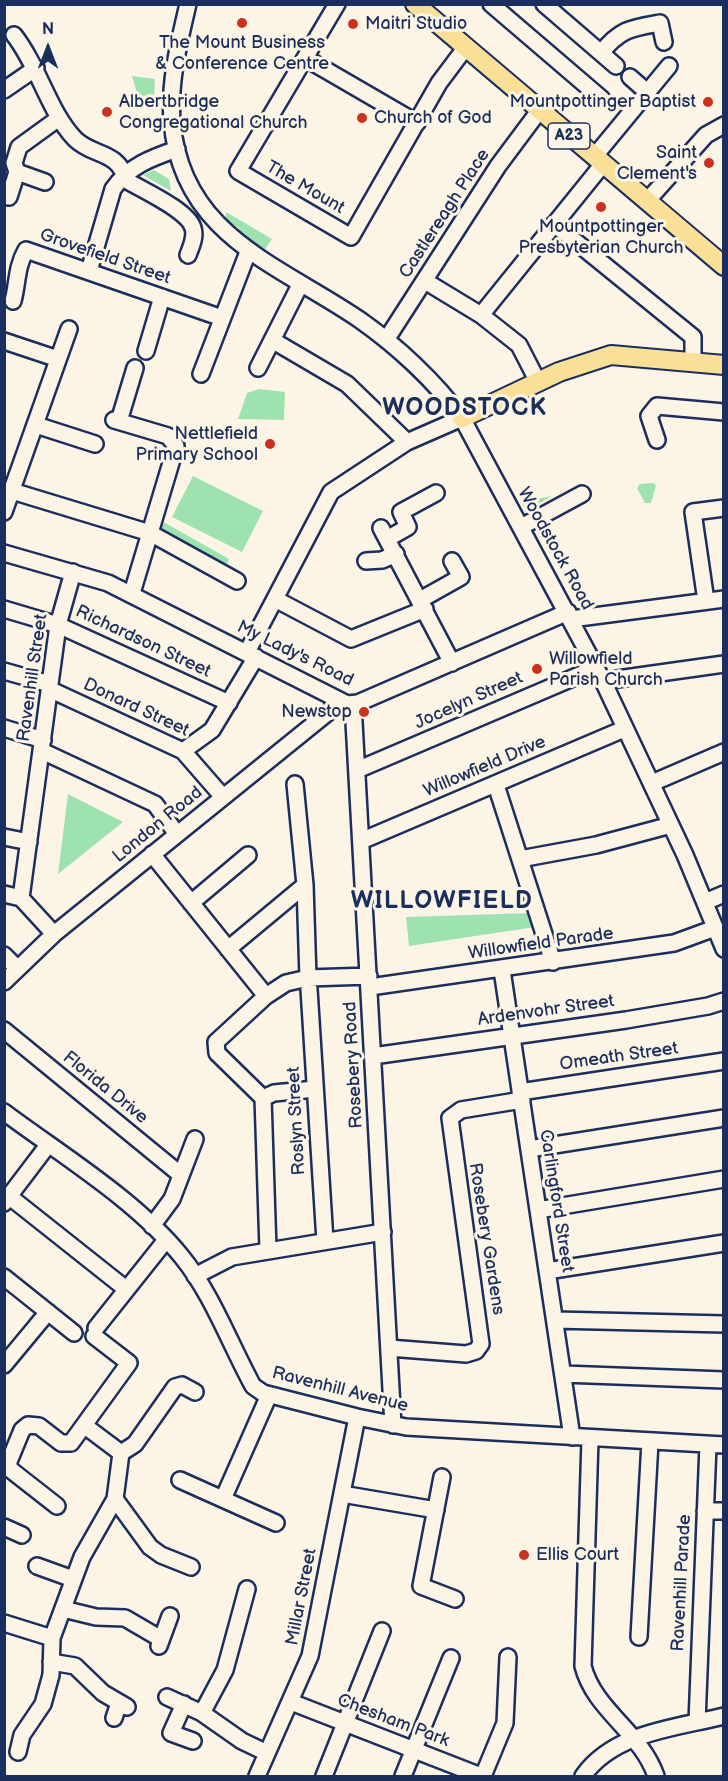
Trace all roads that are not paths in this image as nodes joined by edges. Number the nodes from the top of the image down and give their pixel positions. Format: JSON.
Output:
{"nodes":[{"id":1,"x":188,"y":4,"type":"edge"},
{"id":2,"x":337,"y":4,"type":"edge"},
{"id":3,"x":415,"y":4,"type":"edge"},
{"id":4,"x":491,"y":4,"type":"edge"},
{"id":5,"x":544,"y":4,"type":"edge"},
{"id":6,"x":14,"y":35,"type":"dead end"},
{"id":7,"x":664,"y":42,"type":"dead end"},
{"id":8,"x":466,"y":47,"type":"junction"},
{"id":9,"x":600,"y":53,"type":"junction"},
{"id":10,"x":305,"y":58,"type":"junction"},
{"id":11,"x":616,"y":66,"type":"dead end"},
{"id":12,"x":669,"y":66,"type":"dead end"},
{"id":13,"x":36,"y":68,"type":"junction"},
{"id":14,"x":630,"y":77,"type":"dead end"},
{"id":15,"x":4,"y":90,"type":"edge"},
{"id":16,"x":647,"y":92,"type":"junction"},
{"id":17,"x":602,"y":99,"type":"dead end"},
{"id":18,"x":539,"y":111,"type":"junction"},
{"id":19,"x":59,"y":118,"type":"junction"},
{"id":20,"x":417,"y":123,"type":"junction"},
{"id":21,"x":723,"y":125,"type":"edge"},
{"id":22,"x":177,"y":149,"type":"junction"},
{"id":23,"x":598,"y":160,"type":"junction"},
{"id":24,"x":17,"y":172,"type":"junction"},
{"id":25,"x":124,"y":174,"type":"junction"},
{"id":26,"x":45,"y":182,"type":"dead end"},
{"id":27,"x":9,"y":197,"type":"dead end"},
{"id":28,"x":647,"y":201,"type":"junction"},
{"id":29,"x":554,"y":224,"type":"junction"},
{"id":30,"x":248,"y":252,"type":"junction"},
{"id":31,"x":188,"y":255,"type":"dead end"},
{"id":32,"x":723,"y":266,"type":"edge"},
{"id":33,"x":89,"y":271,"type":"junction"},
{"id":34,"x":425,"y":281,"type":"junction"},
{"id":35,"x":300,"y":285,"type":"junction"},
{"id":36,"x":162,"y":297,"type":"junction"},
{"id":37,"x":13,"y":301,"type":"dead end"},
{"id":38,"x":481,"y":315,"type":"junction"},
{"id":39,"x":222,"y":318,"type":"junction"},
{"id":40,"x":69,"y":329,"type":"dead end"},
{"id":41,"x":272,"y":340,"type":"junction"},
{"id":42,"x":386,"y":340,"type":"junction"},
{"id":43,"x":4,"y":341,"type":"edge"},
{"id":44,"x":146,"y":351,"type":"dead end"},
{"id":45,"x":58,"y":359,"type":"junction"},
{"id":46,"x":693,"y":362,"type":"junction"},
{"id":47,"x":723,"y":365,"type":"edge"},
{"id":48,"x":135,"y":368,"type":"dead end"},
{"id":49,"x":258,"y":368,"type":"dead end"},
{"id":50,"x":206,"y":369,"type":"dead end"},
{"id":51,"x":538,"y":382,"type":"junction"},
{"id":52,"x":723,"y":412,"type":"edge"},
{"id":53,"x":462,"y":418,"type":"junction"},
{"id":54,"x":36,"y":424,"type":"junction"},
{"id":55,"x":657,"y":440,"type":"dead end"},
{"id":56,"x":407,"y":442,"type":"junction"},
{"id":57,"x":95,"y":444,"type":"dead end"},
{"id":58,"x":11,"y":482,"type":"edge"},
{"id":59,"x":436,"y":493,"type":"dead end"},
{"id":60,"x":582,"y":494,"type":"dead end"},
{"id":61,"x":723,"y":508,"type":"edge"},
{"id":62,"x":4,"y":512,"type":"edge"},
{"id":63,"x":521,"y":527,"type":"junction"},
{"id":64,"x":150,"y":533,"type":"junction"},
{"id":65,"x":4,"y":552,"type":"edge"},
{"id":66,"x":396,"y":554,"type":"junction"},
{"id":67,"x":366,"y":561,"type":"dead end"},
{"id":68,"x":453,"y":561,"type":"dead end"},
{"id":69,"x":73,"y":572,"type":"junction"},
{"id":70,"x":235,"y":575,"type":"dead end"},
{"id":71,"x":132,"y":593,"type":"junction"},
{"id":72,"x":275,"y":599,"type":"junction"},
{"id":73,"x":723,"y":599,"type":"edge"},
{"id":74,"x":705,"y":602,"type":"junction"},
{"id":75,"x":423,"y":605,"type":"junction"},
{"id":76,"x":4,"y":609,"type":"edge"},
{"id":77,"x":569,"y":615,"type":"junction"},
{"id":78,"x":58,"y":625,"type":"junction"},
{"id":79,"x":251,"y":655,"type":"junction"},
{"id":80,"x":453,"y":663,"type":"junction"},
{"id":81,"x":723,"y":664,"type":"edge"},
{"id":82,"x":4,"y":671,"type":"edge"},
{"id":83,"x":600,"y":674,"type":"junction"},
{"id":84,"x":50,"y":687,"type":"junction"},
{"id":85,"x":229,"y":703,"type":"junction"},
{"id":86,"x":347,"y":703,"type":"junction"},
{"id":87,"x":622,"y":724,"type":"junction"},
{"id":88,"x":4,"y":728,"type":"edge"},
{"id":89,"x":42,"y":746,"type":"junction"},
{"id":90,"x":183,"y":751,"type":"junction"},
{"id":91,"x":723,"y":752,"type":"edge"},
{"id":92,"x":357,"y":770,"type":"junction"},
{"id":93,"x":651,"y":783,"type":"junction"},
{"id":94,"x":295,"y":784,"type":"dead end"},
{"id":95,"x":496,"y":784,"type":"junction"},
{"id":96,"x":223,"y":797,"type":"junction"},
{"id":97,"x":671,"y":825,"type":"junction"},
{"id":98,"x":177,"y":834,"type":"junction"},
{"id":99,"x":4,"y":837,"type":"edge"},
{"id":100,"x":361,"y":841,"type":"junction"},
{"id":101,"x":29,"y":842,"type":"junction"},
{"id":102,"x":152,"y":854,"type":"junction"},
{"id":103,"x":248,"y":855,"type":"dead end"},
{"id":104,"x":520,"y":859,"type":"junction"},
{"id":105,"x":305,"y":885,"type":"junction"},
{"id":106,"x":4,"y":894,"type":"edge"},
{"id":107,"x":723,"y":894,"type":"edge"},
{"id":108,"x":21,"y":898,"type":"junction"},
{"id":109,"x":705,"y":902,"type":"junction"},
{"id":110,"x":191,"y":903,"type":"junction"},
{"id":111,"x":715,"y":928,"type":"junction"},
{"id":112,"x":54,"y":934,"type":"junction"},
{"id":113,"x":228,"y":949,"type":"junction"},
{"id":114,"x":723,"y":949,"type":"edge"},
{"id":115,"x":4,"y":955,"type":"edge"},
{"id":116,"x":553,"y":962,"type":"junction"},
{"id":117,"x":18,"y":968,"type":"junction"},
{"id":118,"x":502,"y":970,"type":"junction"},
{"id":119,"x":369,"y":981,"type":"junction"},
{"id":120,"x":4,"y":982,"type":"edge"},
{"id":121,"x":313,"y":991,"type":"junction"},
{"id":122,"x":266,"y":996,"type":"junction"},
{"id":123,"x":723,"y":1001,"type":"edge"},
{"id":124,"x":4,"y":1030,"type":"edge"},
{"id":125,"x":512,"y":1035,"type":"junction"},
{"id":126,"x":373,"y":1056,"type":"junction"},
{"id":127,"x":723,"y":1061,"type":"edge"},
{"id":128,"x":315,"y":1089,"type":"junction"},
{"id":129,"x":521,"y":1096,"type":"junction"},
{"id":130,"x":262,"y":1098,"type":"junction"},
{"id":131,"x":4,"y":1112,"type":"edge"},
{"id":132,"x":723,"y":1118,"type":"edge"},
{"id":133,"x":195,"y":1139,"type":"dead end"},
{"id":134,"x":48,"y":1145,"type":"junction"},
{"id":135,"x":529,"y":1149,"type":"junction"},
{"id":136,"x":182,"y":1175,"type":"junction"},
{"id":137,"x":723,"y":1179,"type":"edge"},
{"id":138,"x":7,"y":1200,"type":"edge"},
{"id":139,"x":538,"y":1210,"type":"junction"},
{"id":140,"x":152,"y":1226,"type":"junction"},
{"id":141,"x":383,"y":1232,"type":"junction"},
{"id":142,"x":166,"y":1240,"type":"junction"},
{"id":143,"x":325,"y":1240,"type":"junction"},
{"id":144,"x":723,"y":1243,"type":"edge"},
{"id":145,"x":268,"y":1250,"type":"junction"},
{"id":146,"x":547,"y":1270,"type":"junction"},
{"id":147,"x":4,"y":1276,"type":"edge"},
{"id":148,"x":195,"y":1276,"type":"junction"},
{"id":149,"x":126,"y":1289,"type":"junction"},
{"id":150,"x":48,"y":1312,"type":"junction"},
{"id":151,"x":555,"y":1320,"type":"junction"},
{"id":152,"x":723,"y":1324,"type":"edge"},
{"id":153,"x":74,"y":1333,"type":"dead end"},
{"id":154,"x":389,"y":1348,"type":"junction"},
{"id":155,"x":4,"y":1365,"type":"edge"},
{"id":156,"x":563,"y":1374,"type":"junction"},
{"id":157,"x":723,"y":1380,"type":"edge"},
{"id":158,"x":195,"y":1392,"type":"dead end"},
{"id":159,"x":269,"y":1395,"type":"junction"},
{"id":160,"x":357,"y":1418,"type":"junction"},
{"id":161,"x":393,"y":1425,"type":"junction"},
{"id":162,"x":85,"y":1426,"type":"junction"},
{"id":163,"x":572,"y":1437,"type":"junction"},
{"id":164,"x":591,"y":1439,"type":"junction"},
{"id":165,"x":650,"y":1442,"type":"junction"},
{"id":166,"x":716,"y":1445,"type":"edge"},
{"id":167,"x":121,"y":1453,"type":"junction"},
{"id":168,"x":442,"y":1477,"type":"dead end"},
{"id":169,"x":180,"y":1480,"type":"dead end"},
{"id":170,"x":342,"y":1494,"type":"junction"},
{"id":171,"x":115,"y":1499,"type":"junction"},
{"id":172,"x":223,"y":1499,"type":"junction"},
{"id":173,"x":57,"y":1506,"type":"dead end"},
{"id":174,"x":436,"y":1510,"type":"junction"},
{"id":175,"x":705,"y":1511,"type":"junction"},
{"id":176,"x":723,"y":1511,"type":"edge"},
{"id":177,"x":276,"y":1523,"type":"dead end"},
{"id":178,"x":37,"y":1566,"type":"dead end"},
{"id":179,"x":191,"y":1568,"type":"dead end"},
{"id":180,"x":73,"y":1579,"type":"junction"},
{"id":181,"x":247,"y":1589,"type":"dead end"},
{"id":182,"x":455,"y":1599,"type":"dead end"},
{"id":183,"x":63,"y":1609,"type":"junction"},
{"id":184,"x":170,"y":1616,"type":"dead end"},
{"id":185,"x":4,"y":1623,"type":"edge"},
{"id":186,"x":382,"y":1631,"type":"dead end"},
{"id":187,"x":639,"y":1637,"type":"dead end"},
{"id":188,"x":52,"y":1638,"type":"junction"},
{"id":189,"x":508,"y":1657,"type":"dead end"},
{"id":190,"x":451,"y":1658,"type":"dead end"},
{"id":191,"x":51,"y":1662,"type":"junction"},
{"id":192,"x":167,"y":1697,"type":"dead end"},
{"id":193,"x":291,"y":1702,"type":"junction"},
{"id":194,"x":184,"y":1704,"type":"junction"},
{"id":195,"x":202,"y":1713,"type":"junction"},
{"id":196,"x":723,"y":1716,"type":"edge"},
{"id":197,"x":114,"y":1718,"type":"dead end"},
{"id":198,"x":697,"y":1722,"type":"junction"},
{"id":199,"x":345,"y":1724,"type":"junction"},
{"id":200,"x":634,"y":1738,"type":"junction"},
{"id":201,"x":193,"y":1741,"type":"dead end"},
{"id":202,"x":413,"y":1750,"type":"junction"},
{"id":203,"x":18,"y":1752,"type":"dead end"},
{"id":204,"x":267,"y":1753,"type":"junction"},
{"id":205,"x":257,"y":1776,"type":"edge"},
{"id":206,"x":324,"y":1776,"type":"edge"},
{"id":207,"x":403,"y":1776,"type":"edge"},
{"id":208,"x":482,"y":1776,"type":"edge"},
{"id":209,"x":584,"y":1776,"type":"edge"},
{"id":210,"x":656,"y":1776,"type":"edge"}],
"edges":[{"from":1,"to":22,"type":"street","name":"Woodstock Road"},
{"from":2,"to":10,"type":"street","name":"The Mount"},
{"from":3,"to":8,"type":"main road","number":"A23"},
{"from":4,"to":17,"type":"street"},
{"from":5,"to":9,"type":"street"},
{"from":6,"to":13,"type":"street"},
{"from":7,"to":9,"type":"street"},
{"from":8,"to":18,"type":"main road","number":"A23"},
{"from":8,"to":20,"type":"street","name":"The Mount"},
{"from":9,"to":11,"type":"street"},
{"from":10,"to":20,"type":"street"},
{"from":10,"to":20,"type":"street","name":"The Mount"},
{"from":12,"to":16,"type":"street"},
{"from":13,"to":15,"type":"street"},
{"from":13,"to":19,"type":"street"},
{"from":14,"to":16,"type":"street"},
{"from":16,"to":23,"type":"street"},
{"from":18,"to":23,"type":"main road","number":"A23"},
{"from":18,"to":34,"type":"street","name":"Castlereagh Place"},
{"from":19,"to":24,"type":"street"},
{"from":19,"to":25,"type":"street"},
{"from":21,"to":28,"type":"street"},
{"from":22,"to":25,"type":"street"},
{"from":22,"to":30,"type":"street","name":"Woodstock Road"},
{"from":23,"to":28,"type":"main road","number":"A23"},
{"from":23,"to":29,"type":"street"},
{"from":24,"to":26,"type":"street"},
{"from":24,"to":27,"type":"street"},
{"from":25,"to":31,"type":"street"},
{"from":25,"to":33,"type":"street"},
{"from":28,"to":32,"type":"main road","number":"A23"},
{"from":29,"to":38,"type":"street"},
{"from":29,"to":46,"type":"street"},
{"from":30,"to":35,"type":"street","name":"Woodstock Road"},
{"from":30,"to":39,"type":"street"},
{"from":33,"to":36,"type":"street","name":"Grovefield Street"},
{"from":33,"to":37,"type":"street","name":"Grovefield Street"},
{"from":34,"to":38,"type":"street"},
{"from":34,"to":42,"type":"street","name":"Castlereagh Place"},
{"from":35,"to":41,"type":"street"},
{"from":35,"to":42,"type":"street","name":"Woodstock Road"},
{"from":36,"to":39,"type":"street","name":"Grovefield Street"},
{"from":36,"to":44,"type":"street"},
{"from":38,"to":51,"type":"street"},
{"from":39,"to":50,"type":"street"},
{"from":40,"to":45,"type":"street"},
{"from":41,"to":49,"type":"street"},
{"from":41,"to":56,"type":"street"},
{"from":42,"to":53,"type":"street","name":"Woodstock Road"},
{"from":43,"to":45,"type":"street"},
{"from":45,"to":54,"type":"street"},
{"from":46,"to":47,"type":"main road"},
{"from":46,"to":51,"type":"main road"},
{"from":48,"to":64,"type":"street"},
{"from":51,"to":53,"type":"main road"},
{"from":52,"to":55,"type":"street"},
{"from":53,"to":56,"type":"street"},
{"from":53,"to":63,"type":"street","name":"Woodstock Road"},
{"from":54,"to":57,"type":"street"},
{"from":54,"to":58,"type":"street"},
{"from":56,"to":72,"type":"street"},
{"from":58,"to":62,"type":"street"},
{"from":58,"to":64,"type":"street"},
{"from":59,"to":66,"type":"street"},
{"from":60,"to":63,"type":"street"},
{"from":61,"to":74,"type":"street"},
{"from":63,"to":77,"type":"street","name":"Woodstock Road"},
{"from":64,"to":70,"type":"street"},
{"from":64,"to":71,"type":"street"},
{"from":65,"to":69,"type":"street","name":"My Lady's Road"},
{"from":66,"to":67,"type":"street"},
{"from":66,"to":75,"type":"street"},
{"from":68,"to":75,"type":"street"},
{"from":69,"to":71,"type":"street","name":"My Lady's Road"},
{"from":69,"to":78,"type":"street","name":"Ravenhill Street"},
{"from":71,"to":79,"type":"street","name":"My Lady's Road"},
{"from":72,"to":75,"type":"street"},
{"from":72,"to":79,"type":"street"},
{"from":73,"to":74,"type":"street","name":"My Lady's Road"},
{"from":74,"to":77,"type":"street","name":"My Lady's Road"},
{"from":75,"to":80,"type":"street"},
{"from":76,"to":78,"type":"street","name":"Richardson Street"},
{"from":77,"to":80,"type":"street","name":"My Lady's Road"},
{"from":77,"to":83,"type":"street","name":"Woodstock Road"},
{"from":78,"to":84,"type":"street","name":"Ravenhill Street"},
{"from":78,"to":85,"type":"street","name":"Richardson Street"},
{"from":79,"to":85,"type":"street"},
{"from":79,"to":86,"type":"street","name":"My Lady's Road"},
{"from":80,"to":86,"type":"street","name":"My Lady's Road"},
{"from":81,"to":83,"type":"street","name":"Jocelyn Street"},
{"from":82,"to":84,"type":"street","name":"Donard Street"},
{"from":83,"to":87,"type":"street","name":"Woodstock Road"},
{"from":83,"to":92,"type":"street","name":"Jocelyn Street"},
{"from":84,"to":89,"type":"street","name":"Ravenhill Street"},
{"from":84,"to":90,"type":"street","name":"Donard Street"},
{"from":85,"to":90,"type":"street"},
{"from":86,"to":92,"type":"street","name":"Rosebery Road"},
{"from":86,"to":96,"type":"street","name":"London Road"},
{"from":87,"to":93,"type":"street","name":"Woodstock Road"},
{"from":87,"to":95,"type":"street","name":"Willowfield Drive"},
{"from":88,"to":89,"type":"street"},
{"from":89,"to":98,"type":"street"},
{"from":89,"to":101,"type":"street","name":"Ravenhill Street"},
{"from":90,"to":96,"type":"street","name":"Donard Street"},
{"from":91,"to":93,"type":"street"},
{"from":92,"to":100,"type":"street","name":"Rosebery Road"},
{"from":93,"to":97,"type":"street","name":"Woodstock Road"},
{"from":94,"to":105,"type":"street","name":"Roslyn Street"},
{"from":95,"to":100,"type":"street","name":"Willowfield Drive"},
{"from":95,"to":104,"type":"street"},
{"from":96,"to":98,"type":"street","name":"London Road"},
{"from":97,"to":104,"type":"street"},
{"from":97,"to":109,"type":"street","name":"Woodstock Road"},
{"from":98,"to":102,"type":"street","name":"London Road"},
{"from":99,"to":101,"type":"street"},
{"from":100,"to":119,"type":"street","name":"Rosebery Road"},
{"from":101,"to":108,"type":"street","name":"Ravenhill Street"},
{"from":102,"to":110,"type":"street"},
{"from":102,"to":112,"type":"street","name":"London Road"},
{"from":103,"to":110,"type":"street"},
{"from":104,"to":116,"type":"street"},
{"from":105,"to":113,"type":"street"},
{"from":105,"to":121,"type":"street","name":"Roslyn Street"},
{"from":106,"to":108,"type":"street"},
{"from":107,"to":109,"type":"street"},
{"from":108,"to":112,"type":"street"},
{"from":109,"to":111,"type":"street","name":"Woodstock Road"},
{"from":110,"to":113,"type":"street"},
{"from":111,"to":114,"type":"street","name":"Woodstock Road"},
{"from":111,"to":116,"type":"street","name":"Willowfield Parade"},
{"from":112,"to":117,"type":"street","name":"London Road"},
{"from":113,"to":122,"type":"street"},
{"from":115,"to":117,"type":"street"},
{"from":116,"to":118,"type":"street","name":"Willowfield Parade"},
{"from":117,"to":120,"type":"street","name":"London Road"},
{"from":118,"to":119,"type":"street","name":"Willowfield Parade"},
{"from":118,"to":125,"type":"street","name":"Carlingford Street"},
{"from":119,"to":121,"type":"street","name":"Willowfield Parade"},
{"from":119,"to":126,"type":"street","name":"Rosebery Road"},
{"from":121,"to":122,"type":"street","name":"Willowfield Parade"},
{"from":121,"to":128,"type":"street","name":"Roslyn Street"},
{"from":122,"to":130,"type":"street","name":"Willowfield Parade"},
{"from":123,"to":125,"type":"street","name":"Ardenvohr Street"},
{"from":124,"to":136,"type":"street","name":"Florida Drive"},
{"from":125,"to":126,"type":"street","name":"Ardenvohr Street"},
{"from":125,"to":129,"type":"street","name":"Carlingford Street"},
{"from":126,"to":141,"type":"street","name":"Rosebery Road"},
{"from":127,"to":129,"type":"street","name":"Omeath Street"},
{"from":128,"to":130,"type":"street"},
{"from":128,"to":143,"type":"street","name":"Roslyn Street"},
{"from":129,"to":135,"type":"street","name":"Carlingford Street"},
{"from":129,"to":154,"type":"street","name":"Rosebery Gardens"},
{"from":130,"to":145,"type":"street"},
{"from":131,"to":134,"type":"street","name":"Ravenhill Avenue"},
{"from":132,"to":135,"type":"street"},
{"from":133,"to":136,"type":"street"},
{"from":134,"to":138,"type":"street"},
{"from":134,"to":140,"type":"street","name":"Ravenhill Avenue"},
{"from":135,"to":139,"type":"street","name":"Carlingford Street"},
{"from":136,"to":140,"type":"street"},
{"from":137,"to":139,"type":"street"},
{"from":138,"to":149,"type":"street"},
{"from":139,"to":146,"type":"street","name":"Carlingford Street"},
{"from":140,"to":142,"type":"street","name":"Ravenhill Avenue"},
{"from":141,"to":143,"type":"street"},
{"from":141,"to":154,"type":"street","name":"Rosebery Road"},
{"from":142,"to":148,"type":"street","name":"Ravenhill Avenue"},
{"from":142,"to":149,"type":"street"},
{"from":143,"to":145,"type":"street"},
{"from":144,"to":146,"type":"street"},
{"from":145,"to":148,"type":"street"},
{"from":146,"to":151,"type":"street","name":"Carlingford Street"},
{"from":147,"to":150,"type":"street"},
{"from":148,"to":159,"type":"street","name":"Ravenhill Avenue"},
{"from":149,"to":162,"type":"street"},
{"from":150,"to":153,"type":"street"},
{"from":150,"to":155,"type":"street"},
{"from":151,"to":152,"type":"street"},
{"from":151,"to":156,"type":"street","name":"Carlingford Street"},
{"from":154,"to":161,"type":"street","name":"Rosebery Road"},
{"from":156,"to":157,"type":"street"},
{"from":156,"to":163,"type":"street","name":"Carlingford Street"},
{"from":158,"to":167,"type":"street"},
{"from":159,"to":160,"type":"street","name":"Ravenhill Avenue"},
{"from":159,"to":172,"type":"street"},
{"from":160,"to":161,"type":"street","name":"Ravenhill Avenue"},
{"from":160,"to":170,"type":"street","name":"Millar Street"},
{"from":161,"to":163,"type":"street","name":"Ravenhill Avenue"},
{"from":162,"to":167,"type":"street"},
{"from":162,"to":173,"type":"street"},
{"from":163,"to":164,"type":"street","name":"Ravenhill Avenue"},
{"from":164,"to":165,"type":"street","name":"Ravenhill Avenue"},
{"from":164,"to":200,"type":"street"},
{"from":165,"to":166,"type":"street","name":"Ravenhill Avenue"},
{"from":165,"to":187,"type":"street"},
{"from":166,"to":175,"type":"street","name":"Ravenhill Parade"},
{"from":167,"to":171,"type":"street"},
{"from":168,"to":174,"type":"street"},
{"from":169,"to":172,"type":"street"},
{"from":170,"to":174,"type":"street"},
{"from":170,"to":193,"type":"street","name":"Millar Street"},
{"from":171,"to":179,"type":"street"},
{"from":171,"to":180,"type":"street"},
{"from":172,"to":177,"type":"street"},
{"from":174,"to":182,"type":"street"},
{"from":175,"to":176,"type":"street"},
{"from":175,"to":198,"type":"street","name":"Ravenhill Parade"},
{"from":178,"to":180,"type":"street"},
{"from":180,"to":183,"type":"street"},
{"from":181,"to":195,"type":"street"},
{"from":183,"to":184,"type":"street"},
{"from":183,"to":188,"type":"street"},
{"from":185,"to":188,"type":"street"},
{"from":186,"to":199,"type":"street"},
{"from":188,"to":191,"type":"street"},
{"from":189,"to":208,"type":"street"},
{"from":190,"to":202,"type":"street"},
{"from":191,"to":197,"type":"street"},
{"from":191,"to":203,"type":"street"},
{"from":192,"to":194,"type":"street"},
{"from":193,"to":199,"type":"street","name":"Chesham Park"},
{"from":193,"to":204,"type":"street","name":"Millar Street"},
{"from":194,"to":195,"type":"street"},
{"from":194,"to":201,"type":"street"},
{"from":195,"to":204,"type":"street"},
{"from":196,"to":198,"type":"street"},
{"from":198,"to":200,"type":"street"},
{"from":199,"to":202,"type":"street","name":"Chesham Park"},
{"from":199,"to":206,"type":"street"},
{"from":200,"to":209,"type":"street"},
{"from":200,"to":210,"type":"street"},
{"from":202,"to":207,"type":"street"},
{"from":202,"to":208,"type":"street","name":"Chesham Park"},
{"from":204,"to":205,"type":"street","name":"Millar Street"}]}
